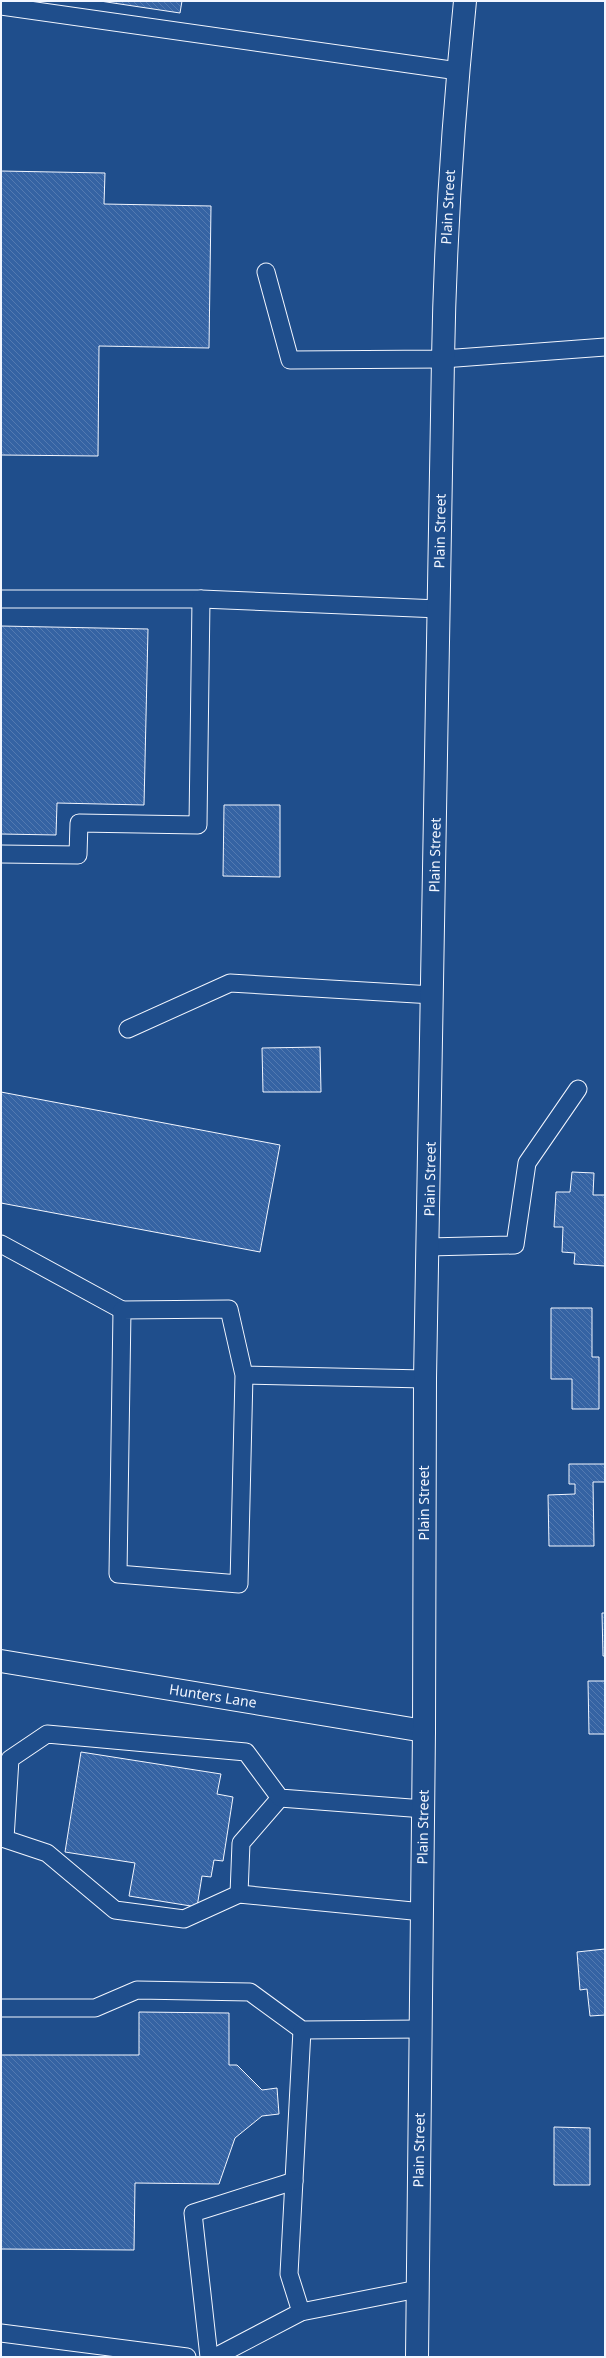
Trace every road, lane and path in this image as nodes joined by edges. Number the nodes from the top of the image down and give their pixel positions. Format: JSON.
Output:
{"nodes":[{"id":1,"x":465,"y":1,"type":"edge"},
{"id":2,"x":1,"y":6,"type":"edge"},
{"id":3,"x":458,"y":71,"type":"junction"},
{"id":4,"x":266,"y":272,"type":"dead end"},
{"id":5,"x":605,"y":347,"type":"edge"},
{"id":6,"x":442,"y":359,"type":"junction"},
{"id":7,"x":1,"y":599,"type":"edge"},
{"id":8,"x":201,"y":599,"type":"junction"},
{"id":9,"x":439,"y":609,"type":"junction"},
{"id":10,"x":1,"y":854,"type":"edge"},
{"id":11,"x":433,"y":995,"type":"junction"},
{"id":12,"x":128,"y":1029,"type":"dead end"},
{"id":13,"x":578,"y":1089,"type":"dead end"},
{"id":14,"x":1,"y":1244,"type":"edge"},
{"id":15,"x":428,"y":1246,"type":"junction"},
{"id":16,"x":122,"y":1310,"type":"junction"},
{"id":17,"x":244,"y":1375,"type":"junction"},
{"id":18,"x":425,"y":1379,"type":"junction"},
{"id":19,"x":1,"y":1662,"type":"edge"},
{"id":20,"x":424,"y":1731,"type":"junction"},
{"id":21,"x":280,"y":1798,"type":"junction"},
{"id":22,"x":424,"y":1809,"type":"junction"},
{"id":23,"x":239,"y":1894,"type":"junction"},
{"id":24,"x":423,"y":1912,"type":"junction"},
{"id":25,"x":1,"y":2008,"type":"edge"},
{"id":26,"x":421,"y":2029,"type":"junction"},
{"id":27,"x":302,"y":2030,"type":"junction"},
{"id":28,"x":294,"y":2181,"type":"junction"},
{"id":29,"x":418,"y":2289,"type":"junction"},
{"id":30,"x":300,"y":2312,"type":"junction"},
{"id":31,"x":1,"y":2333,"type":"edge"},
{"id":32,"x":187,"y":2357,"type":"edge"},
{"id":33,"x":209,"y":2357,"type":"edge"},
{"id":34,"x":215,"y":2357,"type":"edge"},
{"id":35,"x":417,"y":2357,"type":"edge"}],
"edges":[{"from":1,"to":3,"type":"main road","name":"Plain Street"},
{"from":2,"to":3,"type":"lane"},
{"from":3,"to":6,"type":"main road","name":"Plain Street"},
{"from":4,"to":6,"type":"lane"},
{"from":5,"to":6,"type":"lane"},
{"from":6,"to":9,"type":"main road","name":"Plain Street"},
{"from":7,"to":8,"type":"lane"},
{"from":8,"to":9,"type":"lane"},
{"from":8,"to":10,"type":"lane"},
{"from":9,"to":11,"type":"main road","name":"Plain Street"},
{"from":11,"to":12,"type":"lane"},
{"from":11,"to":15,"type":"main road","name":"Plain Street"},
{"from":13,"to":15,"type":"lane"},
{"from":14,"to":16,"type":"lane"},
{"from":15,"to":18,"type":"main road","name":"Plain Street"},
{"from":16,"to":17,"type":"lane"},
{"from":16,"to":17,"type":"lane"},
{"from":17,"to":18,"type":"lane"},
{"from":18,"to":20,"type":"main road","name":"Plain Street"},
{"from":19,"to":20,"type":"main road","name":"Hunters Lane"},
{"from":20,"to":22,"type":"main road","name":"Plain Street"},
{"from":21,"to":22,"type":"lane"},
{"from":21,"to":23,"type":"lane"},
{"from":21,"to":23,"type":"lane"},
{"from":22,"to":24,"type":"main road","name":"Plain Street"},
{"from":23,"to":24,"type":"lane"},
{"from":24,"to":26,"type":"main road","name":"Plain Street"},
{"from":25,"to":27,"type":"lane"},
{"from":26,"to":27,"type":"lane"},
{"from":26,"to":29,"type":"main road","name":"Plain Street"},
{"from":27,"to":28,"type":"lane"},
{"from":28,"to":30,"type":"lane"},
{"from":28,"to":33,"type":"lane"},
{"from":29,"to":30,"type":"lane"},
{"from":29,"to":35,"type":"main road","name":"Plain Street"},
{"from":30,"to":34,"type":"lane"},
{"from":31,"to":32,"type":"lane"}]}
